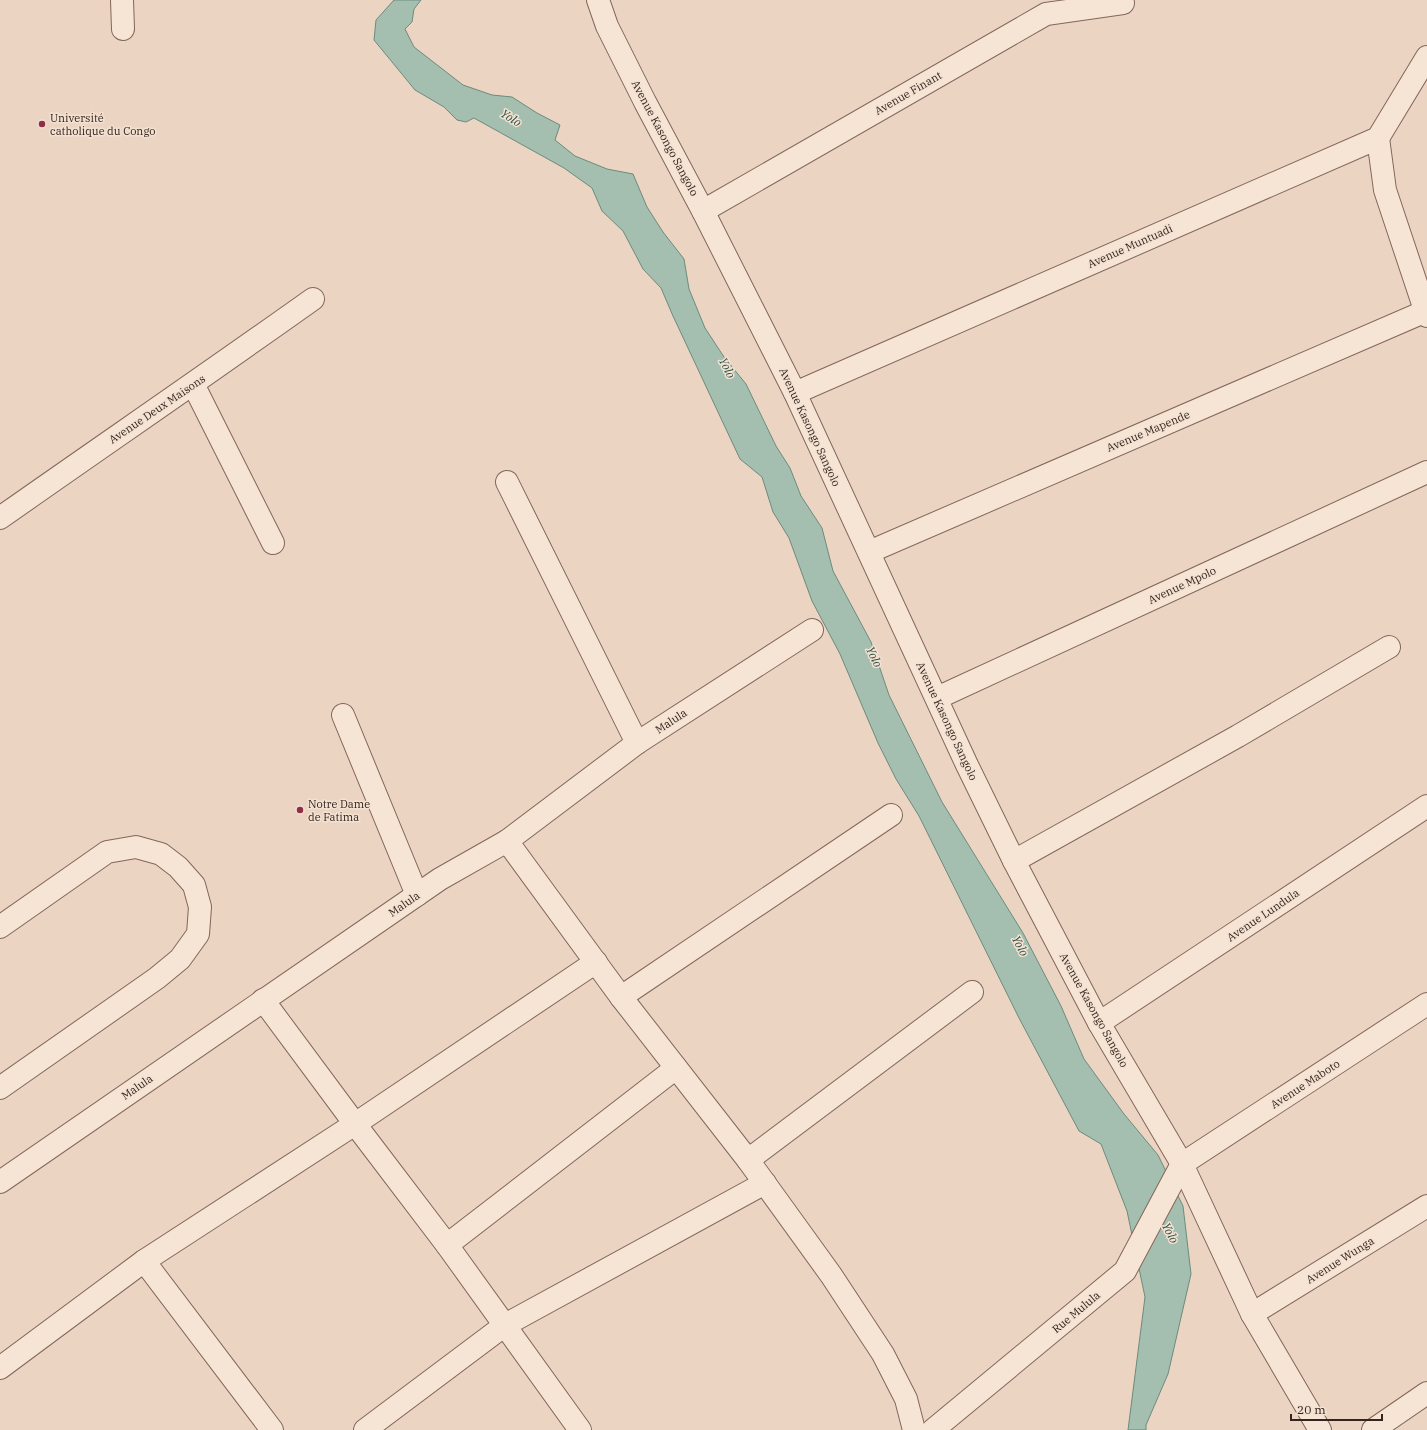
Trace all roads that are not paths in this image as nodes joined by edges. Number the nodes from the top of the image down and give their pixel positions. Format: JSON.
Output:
{"nodes":[{"id":1,"x":122,"y":0,"type":"edge"},
{"id":2,"x":598,"y":0,"type":"edge"},
{"id":3,"x":1123,"y":3,"type":"dead end"},
{"id":4,"x":123,"y":29,"type":"dead end"},
{"id":5,"x":1427,"y":57,"type":"edge"},
{"id":6,"x":1378,"y":138,"type":"junction"},
{"id":7,"x":703,"y":211,"type":"junction"},
{"id":8,"x":313,"y":299,"type":"dead end"},
{"id":9,"x":1427,"y":313,"type":"edge"},
{"id":10,"x":193,"y":384,"type":"junction"},
{"id":11,"x":795,"y":393,"type":"junction"},
{"id":12,"x":1427,"y":472,"type":"edge"},
{"id":13,"x":507,"y":482,"type":"dead end"},
{"id":14,"x":0,"y":518,"type":"edge"},
{"id":15,"x":273,"y":544,"type":"dead end"},
{"id":16,"x":869,"y":552,"type":"junction"},
{"id":17,"x":812,"y":630,"type":"dead end"},
{"id":18,"x":1389,"y":647,"type":"dead end"},
{"id":19,"x":937,"y":698,"type":"junction"},
{"id":20,"x":343,"y":715,"type":"dead end"},
{"id":21,"x":637,"y":743,"type":"junction"},
{"id":22,"x":1427,"y":806,"type":"edge"},
{"id":23,"x":891,"y":815,"type":"dead end"},
{"id":24,"x":507,"y":841,"type":"junction"},
{"id":25,"x":1014,"y":861,"type":"junction"},
{"id":26,"x":417,"y":895,"type":"junction"},
{"id":27,"x":0,"y":927,"type":"edge"},
{"id":28,"x":596,"y":962,"type":"junction"},
{"id":29,"x":972,"y":992,"type":"dead end"},
{"id":30,"x":621,"y":997,"type":"junction"},
{"id":31,"x":263,"y":1000,"type":"junction"},
{"id":32,"x":1427,"y":1004,"type":"edge"},
{"id":33,"x":1099,"y":1023,"type":"junction"},
{"id":34,"x":676,"y":1068,"type":"junction"},
{"id":35,"x":0,"y":1088,"type":"edge"},
{"id":36,"x":355,"y":1124,"type":"junction"},
{"id":37,"x":748,"y":1160,"type":"junction"},
{"id":38,"x":1182,"y":1164,"type":"junction"},
{"id":39,"x":0,"y":1182,"type":"edge"},
{"id":40,"x":765,"y":1184,"type":"junction"},
{"id":41,"x":1427,"y":1206,"type":"edge"},
{"id":42,"x":447,"y":1245,"type":"junction"},
{"id":43,"x":144,"y":1262,"type":"junction"},
{"id":44,"x":1252,"y":1314,"type":"junction"},
{"id":45,"x":505,"y":1325,"type":"junction"},
{"id":46,"x":0,"y":1368,"type":"edge"},
{"id":47,"x":1427,"y":1393,"type":"edge"},
{"id":48,"x":272,"y":1430,"type":"edge"},
{"id":49,"x":365,"y":1430,"type":"edge"},
{"id":50,"x":580,"y":1430,"type":"edge"},
{"id":51,"x":914,"y":1430,"type":"edge"},
{"id":52,"x":933,"y":1430,"type":"edge"},
{"id":53,"x":1320,"y":1430,"type":"edge"},
{"id":54,"x":1373,"y":1430,"type":"edge"}],
"edges":[{"from":1,"to":4,"type":"street"},
{"from":2,"to":7,"type":"street","name":"Avenue Kasongo Sangolo"},
{"from":3,"to":7,"type":"street","name":"Avenue Finant"},
{"from":5,"to":6,"type":"street"},
{"from":6,"to":9,"type":"street"},
{"from":6,"to":11,"type":"street","name":"Avenue Muntuadi"},
{"from":7,"to":11,"type":"street","name":"Avenue Kasongo Sangolo"},
{"from":8,"to":10,"type":"street","name":"Avenue Deux Maisons"},
{"from":9,"to":16,"type":"street","name":"Avenue Mapende"},
{"from":10,"to":14,"type":"street","name":"Avenue Deux Maisons"},
{"from":10,"to":15,"type":"street"},
{"from":11,"to":16,"type":"street","name":"Avenue Kasongo Sangolo"},
{"from":12,"to":19,"type":"street","name":"Avenue Mpolo"},
{"from":13,"to":21,"type":"street"},
{"from":16,"to":19,"type":"street","name":"Avenue Kasongo Sangolo"},
{"from":17,"to":21,"type":"street","name":"Malula"},
{"from":18,"to":25,"type":"street"},
{"from":19,"to":25,"type":"street","name":"Avenue Kasongo Sangolo"},
{"from":20,"to":26,"type":"street"},
{"from":21,"to":24,"type":"street","name":"Malula"},
{"from":22,"to":33,"type":"street","name":"Avenue Lundula"},
{"from":23,"to":30,"type":"street"},
{"from":24,"to":26,"type":"street","name":"Malula"},
{"from":24,"to":28,"type":"street"},
{"from":25,"to":33,"type":"street","name":"Avenue Kasongo Sangolo"},
{"from":26,"to":31,"type":"street","name":"Malula"},
{"from":27,"to":35,"type":"street"},
{"from":28,"to":30,"type":"street"},
{"from":28,"to":36,"type":"street"},
{"from":29,"to":37,"type":"street"},
{"from":30,"to":34,"type":"street"},
{"from":31,"to":36,"type":"street"},
{"from":31,"to":39,"type":"street","name":"Malula"},
{"from":32,"to":38,"type":"street","name":"Avenue Maboto"},
{"from":33,"to":38,"type":"street","name":"Avenue Kasongo Sangolo"},
{"from":34,"to":37,"type":"street"},
{"from":34,"to":42,"type":"street"},
{"from":36,"to":42,"type":"street"},
{"from":36,"to":43,"type":"street"},
{"from":37,"to":40,"type":"street"},
{"from":38,"to":44,"type":"street","name":"Avenue Kasongo Sangolo"},
{"from":38,"to":52,"type":"street","name":"Rue Mulula"},
{"from":40,"to":45,"type":"street"},
{"from":40,"to":51,"type":"street"},
{"from":41,"to":44,"type":"street","name":"Avenue Wunga"},
{"from":42,"to":45,"type":"street"},
{"from":43,"to":46,"type":"street"},
{"from":43,"to":48,"type":"street"},
{"from":44,"to":53,"type":"street","name":"Avenue Kasongo Sangolo"},
{"from":45,"to":49,"type":"street"},
{"from":45,"to":50,"type":"street"},
{"from":47,"to":54,"type":"street"}]}
